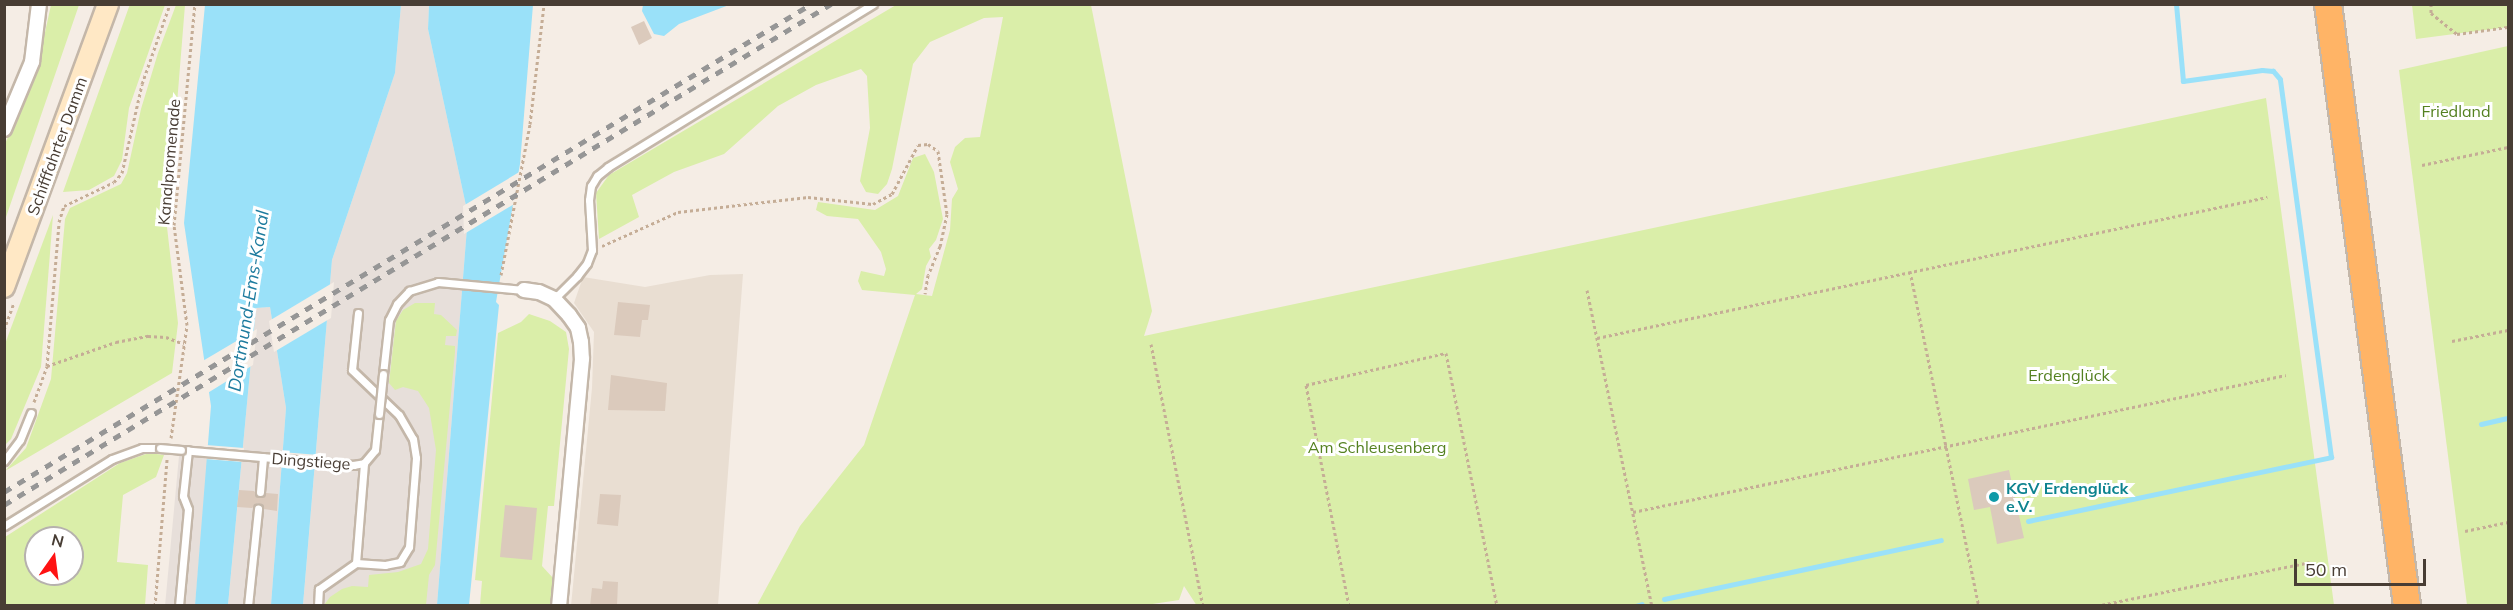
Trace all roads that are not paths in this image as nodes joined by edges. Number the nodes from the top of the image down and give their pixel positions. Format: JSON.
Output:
{"nodes":[{"id":1,"x":39,"y":4,"type":"edge"},
{"id":2,"x":108,"y":4,"type":"edge"},
{"id":3,"x":873,"y":4,"type":"edge"},
{"id":4,"x":2328,"y":4,"type":"edge"},
{"id":5,"x":4,"y":129,"type":"edge"},
{"id":6,"x":4,"y":286,"type":"edge"},
{"id":7,"x":524,"y":290,"type":"joint"},
{"id":8,"x":554,"y":299,"type":"junction"},
{"id":9,"x":358,"y":313,"type":"dead end"},
{"id":10,"x":31,"y":413,"type":"road end"},
{"id":11,"x":184,"y":450,"type":"junction"},
{"id":12,"x":263,"y":458,"type":"junction"},
{"id":13,"x":4,"y":461,"type":"edge"},
{"id":14,"x":364,"y":462,"type":"junction"},
{"id":15,"x":260,"y":492,"type":"dead end"},
{"id":16,"x":258,"y":509,"type":"dead end"},
{"id":17,"x":4,"y":526,"type":"edge"},
{"id":18,"x":356,"y":563,"type":"junction"},
{"id":19,"x":179,"y":606,"type":"edge"},
{"id":20,"x":248,"y":606,"type":"edge"},
{"id":21,"x":318,"y":606,"type":"edge"},
{"id":22,"x":559,"y":606,"type":"edge"},
{"id":23,"x":2407,"y":606,"type":"edge"}],
"edges":[{"from":1,"to":5,"type":"street"},
{"from":2,"to":6,"type":"main road","name":"Schifffahrter Damm"},
{"from":3,"to":8,"type":"lane"},
{"from":4,"to":23,"type":"highway"},
{"from":7,"to":8,"type":"street"},
{"from":7,"to":14,"type":"lane","name":"Dingstiege","bridge":true},
{"from":8,"to":22,"type":"street"},
{"from":9,"to":18,"type":"lane"},
{"from":10,"to":13,"type":"lane"},
{"from":11,"to":12,"type":"lane","name":"Dingstiege"},
{"from":11,"to":17,"type":"lane","name":"Dingstiege","bridge":true},
{"from":11,"to":19,"type":"lane"},
{"from":12,"to":14,"type":"lane","name":"Dingstiege"},
{"from":12,"to":15,"type":"lane"},
{"from":14,"to":18,"type":"lane"},
{"from":16,"to":20,"type":"lane"},
{"from":18,"to":21,"type":"lane"}]}
